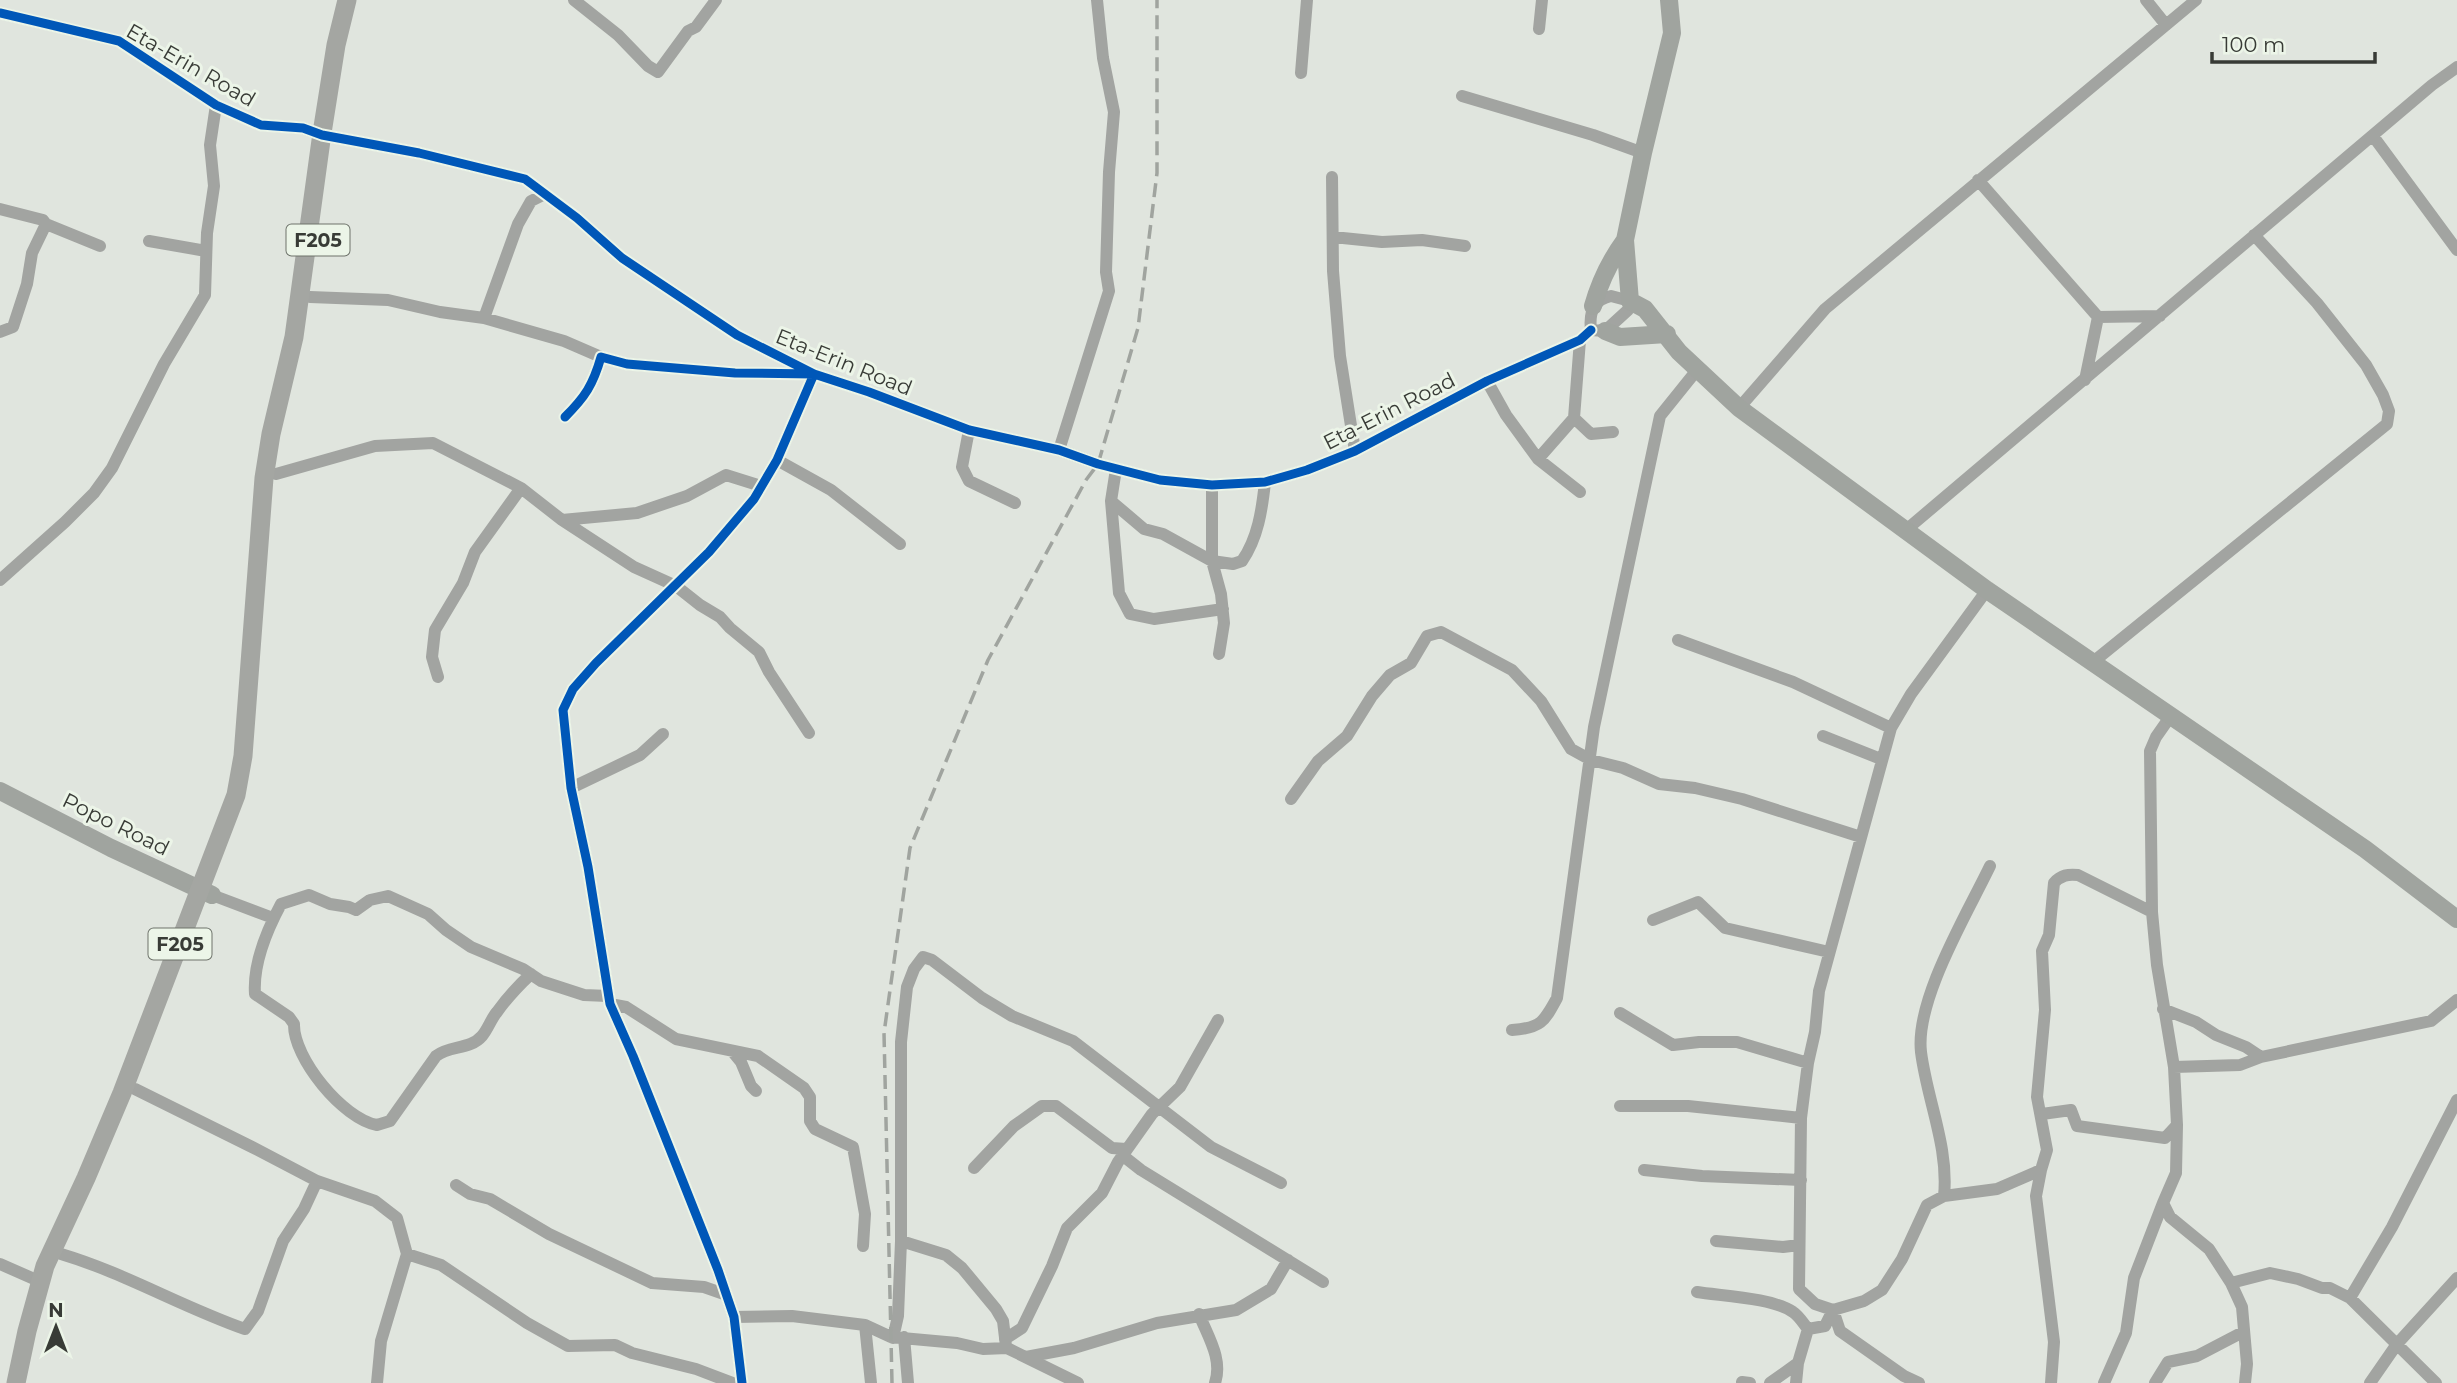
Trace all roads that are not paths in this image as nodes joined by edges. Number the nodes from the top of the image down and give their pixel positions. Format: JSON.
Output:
{"nodes":[{"id":1,"x":347,"y":0,"type":"edge"},
{"id":2,"x":356,"y":0,"type":"edge"},
{"id":3,"x":574,"y":0,"type":"edge"},
{"id":4,"x":716,"y":0,"type":"edge"},
{"id":5,"x":1097,"y":0,"type":"edge"},
{"id":6,"x":1307,"y":0,"type":"edge"},
{"id":7,"x":1542,"y":0,"type":"edge"},
{"id":8,"x":1669,"y":0,"type":"edge"},
{"id":9,"x":2146,"y":0,"type":"edge"},
{"id":10,"x":2196,"y":0,"type":"edge"},
{"id":11,"x":0,"y":13,"type":"edge"},
{"id":12,"x":2166,"y":25,"type":"junction"},
{"id":13,"x":1539,"y":29,"type":"dead end"},
{"id":14,"x":2457,"y":67,"type":"edge"},
{"id":15,"x":1301,"y":74,"type":"dead end"},
{"id":16,"x":1462,"y":96,"type":"dead end"},
{"id":17,"x":216,"y":105,"type":"junction"},
{"id":18,"x":326,"y":136,"type":"junction"},
{"id":19,"x":2374,"y":136,"type":"junction"},
{"id":20,"x":1643,"y":153,"type":"junction"},
{"id":21,"x":1332,"y":177,"type":"dead end"},
{"id":22,"x":1978,"y":180,"type":"junction"},
{"id":23,"x":545,"y":194,"type":"junction"},
{"id":24,"x":0,"y":209,"type":"edge"},
{"id":25,"x":46,"y":223,"type":"junction"},
{"id":26,"x":2254,"y":235,"type":"junction"},
{"id":27,"x":1333,"y":237,"type":"junction"},
{"id":28,"x":1625,"y":240,"type":"junction"},
{"id":29,"x":149,"y":241,"type":"dead end"},
{"id":30,"x":100,"y":246,"type":"dead end"},
{"id":31,"x":1465,"y":246,"type":"dead end"},
{"id":32,"x":2457,"y":250,"type":"edge"},
{"id":33,"x":206,"y":251,"type":"junction"},
{"id":34,"x":310,"y":298,"type":"junction"},
{"id":35,"x":1630,"y":301,"type":"junction"},
{"id":36,"x":1593,"y":306,"type":"junction"},
{"id":37,"x":2160,"y":316,"type":"junction"},
{"id":38,"x":2098,"y":317,"type":"junction"},
{"id":39,"x":484,"y":318,"type":"junction"},
{"id":40,"x":1598,"y":331,"type":"junction"},
{"id":41,"x":0,"y":332,"type":"edge"},
{"id":42,"x":1667,"y":334,"type":"junction"},
{"id":43,"x":1580,"y":340,"type":"junction"},
{"id":44,"x":601,"y":357,"type":"junction"},
{"id":45,"x":1697,"y":370,"type":"junction"},
{"id":46,"x":814,"y":374,"type":"junction"},
{"id":47,"x":2085,"y":380,"type":"junction"},
{"id":48,"x":1487,"y":381,"type":"junction"},
{"id":49,"x":1739,"y":408,"type":"junction"},
{"id":50,"x":565,"y":417,"type":"dead end"},
{"id":51,"x":1574,"y":418,"type":"junction"},
{"id":52,"x":969,"y":430,"type":"junction"},
{"id":53,"x":1613,"y":432,"type":"dead end"},
{"id":54,"x":1059,"y":450,"type":"junction"},
{"id":55,"x":1355,"y":451,"type":"junction"},
{"id":56,"x":1538,"y":459,"type":"junction"},
{"id":57,"x":777,"y":460,"type":"junction"},
{"id":58,"x":1116,"y":469,"type":"junction"},
{"id":59,"x":271,"y":480,"type":"junction"},
{"id":60,"x":1265,"y":482,"type":"junction"},
{"id":61,"x":1213,"y":485,"type":"junction"},
{"id":62,"x":761,"y":486,"type":"junction"},
{"id":63,"x":521,"y":488,"type":"junction"},
{"id":64,"x":1580,"y":492,"type":"dead end"},
{"id":65,"x":1111,"y":501,"type":"junction"},
{"id":66,"x":1015,"y":503,"type":"dead end"},
{"id":67,"x":562,"y":520,"type":"junction"},
{"id":68,"x":1906,"y":530,"type":"junction"},
{"id":69,"x":900,"y":544,"type":"dead end"},
{"id":70,"x":1212,"y":561,"type":"junction"},
{"id":71,"x":0,"y":580,"type":"edge"},
{"id":72,"x":676,"y":586,"type":"junction"},
{"id":73,"x":1987,"y":590,"type":"junction"},
{"id":74,"x":1223,"y":609,"type":"junction"},
{"id":75,"x":1678,"y":640,"type":"dead end"},
{"id":76,"x":1219,"y":654,"type":"dead end"},
{"id":77,"x":2093,"y":662,"type":"junction"},
{"id":78,"x":438,"y":677,"type":"dead end"},
{"id":79,"x":2170,"y":717,"type":"junction"},
{"id":80,"x":1891,"y":728,"type":"junction"},
{"id":81,"x":809,"y":733,"type":"dead end"},
{"id":82,"x":663,"y":734,"type":"dead end"},
{"id":83,"x":1823,"y":736,"type":"dead end"},
{"id":84,"x":1881,"y":759,"type":"junction"},
{"id":85,"x":1591,"y":760,"type":"junction"},
{"id":86,"x":571,"y":788,"type":"junction"},
{"id":87,"x":0,"y":791,"type":"edge"},
{"id":88,"x":1291,"y":799,"type":"dead end"},
{"id":89,"x":1861,"y":837,"type":"junction"},
{"id":90,"x":1990,"y":866,"type":"dead end"},
{"id":91,"x":206,"y":892,"type":"junction"},
{"id":92,"x":2152,"y":912,"type":"junction"},
{"id":93,"x":273,"y":918,"type":"junction"},
{"id":94,"x":2457,"y":919,"type":"edge"},
{"id":95,"x":1653,"y":920,"type":"dead end"},
{"id":96,"x":1829,"y":952,"type":"junction"},
{"id":97,"x":531,"y":974,"type":"junction"},
{"id":98,"x":609,"y":1000,"type":"junction"},
{"id":99,"x":2457,"y":1000,"type":"edge"},
{"id":100,"x":2163,"y":1009,"type":"junction"},
{"id":101,"x":1620,"y":1013,"type":"dead end"},
{"id":102,"x":1218,"y":1020,"type":"dead end"},
{"id":103,"x":1512,"y":1030,"type":"dead end"},
{"id":104,"x":732,"y":1051,"type":"junction"},
{"id":105,"x":2261,"y":1057,"type":"junction"},
{"id":106,"x":1808,"y":1063,"type":"junction"},
{"id":107,"x":2174,"y":1067,"type":"junction"},
{"id":108,"x":135,"y":1089,"type":"junction"},
{"id":109,"x":755,"y":1091,"type":"dead end"},
{"id":110,"x":2457,"y":1100,"type":"edge"},
{"id":111,"x":1619,"y":1106,"type":"dead end"},
{"id":112,"x":1159,"y":1107,"type":"junction"},
{"id":113,"x":2042,"y":1115,"type":"junction"},
{"id":114,"x":1801,"y":1118,"type":"junction"},
{"id":115,"x":2177,"y":1125,"type":"junction"},
{"id":116,"x":1124,"y":1152,"type":"junction"},
{"id":117,"x":974,"y":1168,"type":"dead end"},
{"id":118,"x":1644,"y":1170,"type":"dead end"},
{"id":119,"x":2041,"y":1170,"type":"junction"},
{"id":120,"x":1801,"y":1180,"type":"junction"},
{"id":121,"x":317,"y":1181,"type":"junction"},
{"id":122,"x":1281,"y":1183,"type":"dead end"},
{"id":123,"x":456,"y":1185,"type":"dead end"},
{"id":124,"x":1944,"y":1196,"type":"junction"},
{"id":125,"x":2163,"y":1203,"type":"junction"},
{"id":126,"x":901,"y":1241,"type":"junction"},
{"id":127,"x":1716,"y":1241,"type":"dead end"},
{"id":128,"x":1799,"y":1245,"type":"junction"},
{"id":129,"x":863,"y":1246,"type":"dead end"},
{"id":130,"x":61,"y":1254,"type":"junction"},
{"id":131,"x":407,"y":1254,"type":"junction"},
{"id":132,"x":1288,"y":1260,"type":"junction"},
{"id":133,"x":0,"y":1264,"type":"edge"},
{"id":134,"x":2457,"y":1278,"type":"edge"},
{"id":135,"x":41,"y":1282,"type":"junction"},
{"id":136,"x":1323,"y":1282,"type":"dead end"},
{"id":137,"x":2231,"y":1283,"type":"junction"},
{"id":138,"x":1697,"y":1292,"type":"dead end"},
{"id":139,"x":724,"y":1294,"type":"junction"},
{"id":140,"x":2350,"y":1298,"type":"junction"},
{"id":141,"x":1833,"y":1310,"type":"junction"},
{"id":142,"x":1199,"y":1314,"type":"junction"},
{"id":143,"x":734,"y":1317,"type":"junction"},
{"id":144,"x":865,"y":1325,"type":"junction"},
{"id":145,"x":1808,"y":1329,"type":"junction"},
{"id":146,"x":2243,"y":1332,"type":"junction"},
{"id":147,"x":898,"y":1337,"type":"junction"},
{"id":148,"x":1006,"y":1344,"type":"junction"},
{"id":149,"x":2397,"y":1344,"type":"junction"},
{"id":150,"x":1025,"y":1357,"type":"junction"},
{"id":151,"x":1798,"y":1363,"type":"junction"},
{"id":152,"x":2052,"y":1382,"type":"edge"},
{"id":153,"x":16,"y":1383,"type":"edge"},
{"id":154,"x":25,"y":1383,"type":"edge"},
{"id":155,"x":377,"y":1383,"type":"edge"},
{"id":156,"x":733,"y":1383,"type":"edge"},
{"id":157,"x":742,"y":1383,"type":"edge"},
{"id":158,"x":872,"y":1383,"type":"edge"},
{"id":159,"x":908,"y":1383,"type":"edge"},
{"id":160,"x":1078,"y":1383,"type":"edge"},
{"id":161,"x":1215,"y":1383,"type":"edge"},
{"id":162,"x":1771,"y":1383,"type":"edge"},
{"id":163,"x":1797,"y":1383,"type":"edge"},
{"id":164,"x":1919,"y":1383,"type":"edge"},
{"id":165,"x":2104,"y":1383,"type":"edge"},
{"id":166,"x":2155,"y":1383,"type":"edge"},
{"id":167,"x":2245,"y":1383,"type":"edge"},
{"id":168,"x":2370,"y":1383,"type":"edge"},
{"id":169,"x":2436,"y":1383,"type":"edge"}],
"edges":[{"from":1,"to":18,"type":"main road","number":"F205"},
{"from":2,"to":18,"type":"main road","number":"F205"},
{"from":3,"to":4,"type":"street"},
{"from":5,"to":54,"type":"street"},
{"from":6,"to":15,"type":"street"},
{"from":7,"to":13,"type":"street"},
{"from":8,"to":20,"type":"street"},
{"from":9,"to":12,"type":"street"},
{"from":10,"to":12,"type":"street"},
{"from":11,"to":17,"type":"street","name":"Eta-Erin Road"},
{"from":12,"to":22,"type":"street"},
{"from":14,"to":19,"type":"street"},
{"from":16,"to":20,"type":"street"},
{"from":17,"to":18,"type":"street","name":"Eta-Erin Road"},
{"from":17,"to":33,"type":"street"},
{"from":18,"to":23,"type":"street","name":"Eta-Erin Road"},
{"from":18,"to":34,"type":"main road","number":"F205"},
{"from":18,"to":59,"type":"main road","number":"F205"},
{"from":19,"to":26,"type":"street"},
{"from":19,"to":32,"type":"street"},
{"from":20,"to":28,"type":"street"},
{"from":21,"to":27,"type":"street"},
{"from":22,"to":38,"type":"street"},
{"from":22,"to":49,"type":"street"},
{"from":23,"to":39,"type":"street"},
{"from":23,"to":46,"type":"street","name":"Eta-Erin Road"},
{"from":24,"to":25,"type":"street"},
{"from":25,"to":30,"type":"street"},
{"from":25,"to":41,"type":"street"},
{"from":26,"to":37,"type":"street"},
{"from":26,"to":77,"type":"street"},
{"from":27,"to":31,"type":"street"},
{"from":27,"to":55,"type":"street"},
{"from":28,"to":35,"type":"street"},
{"from":28,"to":36,"type":"street"},
{"from":29,"to":33,"type":"street"},
{"from":33,"to":71,"type":"street"},
{"from":34,"to":39,"type":"street"},
{"from":34,"to":59,"type":"main road","number":"F205"},
{"from":35,"to":36,"type":"street"},
{"from":35,"to":40,"type":"street","name":"Eta-Erin Road"},
{"from":35,"to":42,"type":"street"},
{"from":36,"to":40,"type":"street"},
{"from":37,"to":38,"type":"street"},
{"from":37,"to":47,"type":"street"},
{"from":38,"to":47,"type":"street"},
{"from":39,"to":44,"type":"street"},
{"from":40,"to":42,"type":"street"},
{"from":40,"to":43,"type":"street","name":"Eta-Erin Road"},
{"from":42,"to":45,"type":"street"},
{"from":43,"to":48,"type":"street","name":"Eta-Erin Road"},
{"from":43,"to":51,"type":"street"},
{"from":44,"to":46,"type":"street"},
{"from":44,"to":50,"type":"street"},
{"from":45,"to":49,"type":"street"},
{"from":45,"to":85,"type":"street"},
{"from":46,"to":52,"type":"street","name":"Eta-Erin Road"},
{"from":46,"to":57,"type":"street"},
{"from":47,"to":68,"type":"street"},
{"from":48,"to":55,"type":"street","name":"Eta-Erin Road"},
{"from":48,"to":56,"type":"street"},
{"from":49,"to":68,"type":"street"},
{"from":51,"to":53,"type":"street"},
{"from":51,"to":56,"type":"street"},
{"from":52,"to":54,"type":"street","name":"Eta-Erin Road"},
{"from":52,"to":66,"type":"street"},
{"from":54,"to":58,"type":"street","name":"Eta-Erin Road"},
{"from":55,"to":60,"type":"street","name":"Eta-Erin Road"},
{"from":56,"to":64,"type":"street"},
{"from":57,"to":62,"type":"street"},
{"from":57,"to":69,"type":"street"},
{"from":58,"to":61,"type":"street","name":"Eta-Erin Road"},
{"from":58,"to":65,"type":"street"},
{"from":59,"to":63,"type":"street"},
{"from":59,"to":91,"type":"main road","number":"F205"},
{"from":60,"to":61,"type":"street","name":"Eta-Erin Road"},
{"from":60,"to":70,"type":"street"},
{"from":61,"to":70,"type":"street"},
{"from":62,"to":67,"type":"street"},
{"from":62,"to":72,"type":"street"},
{"from":63,"to":67,"type":"street"},
{"from":63,"to":78,"type":"street"},
{"from":65,"to":70,"type":"street"},
{"from":65,"to":74,"type":"street"},
{"from":67,"to":72,"type":"street"},
{"from":68,"to":73,"type":"street"},
{"from":70,"to":74,"type":"street"},
{"from":72,"to":81,"type":"street"},
{"from":72,"to":86,"type":"street"},
{"from":73,"to":77,"type":"street"},
{"from":73,"to":80,"type":"street"},
{"from":74,"to":76,"type":"street"},
{"from":75,"to":80,"type":"street"},
{"from":77,"to":79,"type":"street"},
{"from":79,"to":92,"type":"street"},
{"from":79,"to":94,"type":"street"},
{"from":80,"to":84,"type":"street"},
{"from":82,"to":86,"type":"street"},
{"from":83,"to":84,"type":"street"},
{"from":84,"to":89,"type":"street"},
{"from":85,"to":88,"type":"street"},
{"from":85,"to":89,"type":"street"},
{"from":85,"to":103,"type":"street"},
{"from":86,"to":98,"type":"street"},
{"from":87,"to":91,"type":"street","name":"Popo Road"},
{"from":89,"to":96,"type":"street"},
{"from":90,"to":124,"type":"street"},
{"from":91,"to":93,"type":"street"},
{"from":91,"to":108,"type":"main road","number":"F205"},
{"from":91,"to":135,"type":"main road","number":"F205"},
{"from":92,"to":100,"type":"street"},
{"from":92,"to":113,"type":"street"},
{"from":93,"to":97,"type":"street"},
{"from":93,"to":97,"type":"street"},
{"from":95,"to":96,"type":"street"},
{"from":96,"to":106,"type":"street"},
{"from":97,"to":98,"type":"street"},
{"from":98,"to":104,"type":"street"},
{"from":98,"to":139,"type":"street"},
{"from":99,"to":105,"type":"street"},
{"from":100,"to":105,"type":"street"},
{"from":100,"to":107,"type":"street"},
{"from":101,"to":106,"type":"street"},
{"from":102,"to":112,"type":"street"},
{"from":104,"to":109,"type":"street"},
{"from":104,"to":129,"type":"street"},
{"from":105,"to":107,"type":"street"},
{"from":106,"to":114,"type":"street"},
{"from":107,"to":115,"type":"street"},
{"from":108,"to":121,"type":"street"},
{"from":108,"to":130,"type":"main road","number":"F205"},
{"from":110,"to":140,"type":"street"},
{"from":111,"to":114,"type":"street"},
{"from":112,"to":116,"type":"street"},
{"from":112,"to":122,"type":"street"},
{"from":112,"to":126,"type":"street"},
{"from":113,"to":115,"type":"street"},
{"from":113,"to":119,"type":"street"},
{"from":114,"to":120,"type":"street"},
{"from":115,"to":125,"type":"street"},
{"from":116,"to":117,"type":"street"},
{"from":116,"to":132,"type":"street"},
{"from":116,"to":148,"type":"street"},
{"from":118,"to":120,"type":"street"},
{"from":119,"to":124,"type":"street"},
{"from":119,"to":152,"type":"street"},
{"from":120,"to":128,"type":"street"},
{"from":121,"to":130,"type":"street"},
{"from":121,"to":131,"type":"street"},
{"from":123,"to":139,"type":"street"},
{"from":124,"to":141,"type":"street"},
{"from":125,"to":137,"type":"street"},
{"from":125,"to":165,"type":"street"},
{"from":126,"to":147,"type":"street"},
{"from":126,"to":148,"type":"street"},
{"from":127,"to":128,"type":"street"},
{"from":128,"to":141,"type":"street"},
{"from":130,"to":154,"type":"main road","number":"F205"},
{"from":131,"to":155,"type":"street"},
{"from":131,"to":156,"type":"street"},
{"from":132,"to":136,"type":"street"},
{"from":132,"to":142,"type":"street"},
{"from":133,"to":135,"type":"street"},
{"from":134,"to":149,"type":"street"},
{"from":135,"to":153,"type":"main road","number":"F205"},
{"from":137,"to":140,"type":"street"},
{"from":137,"to":146,"type":"street"},
{"from":138,"to":145,"type":"street"},
{"from":139,"to":143,"type":"street"},
{"from":140,"to":149,"type":"street"},
{"from":141,"to":145,"type":"street"},
{"from":141,"to":164,"type":"street"},
{"from":142,"to":150,"type":"street"},
{"from":142,"to":161,"type":"street"},
{"from":143,"to":144,"type":"street"},
{"from":143,"to":157,"type":"street"},
{"from":144,"to":147,"type":"street"},
{"from":144,"to":158,"type":"street"},
{"from":145,"to":151,"type":"street"},
{"from":146,"to":166,"type":"street"},
{"from":146,"to":167,"type":"street"},
{"from":147,"to":148,"type":"street"},
{"from":147,"to":159,"type":"street"},
{"from":148,"to":150,"type":"street"},
{"from":149,"to":168,"type":"street"},
{"from":149,"to":169,"type":"street"},
{"from":150,"to":160,"type":"street"},
{"from":151,"to":162,"type":"street"},
{"from":151,"to":163,"type":"street"}]}
